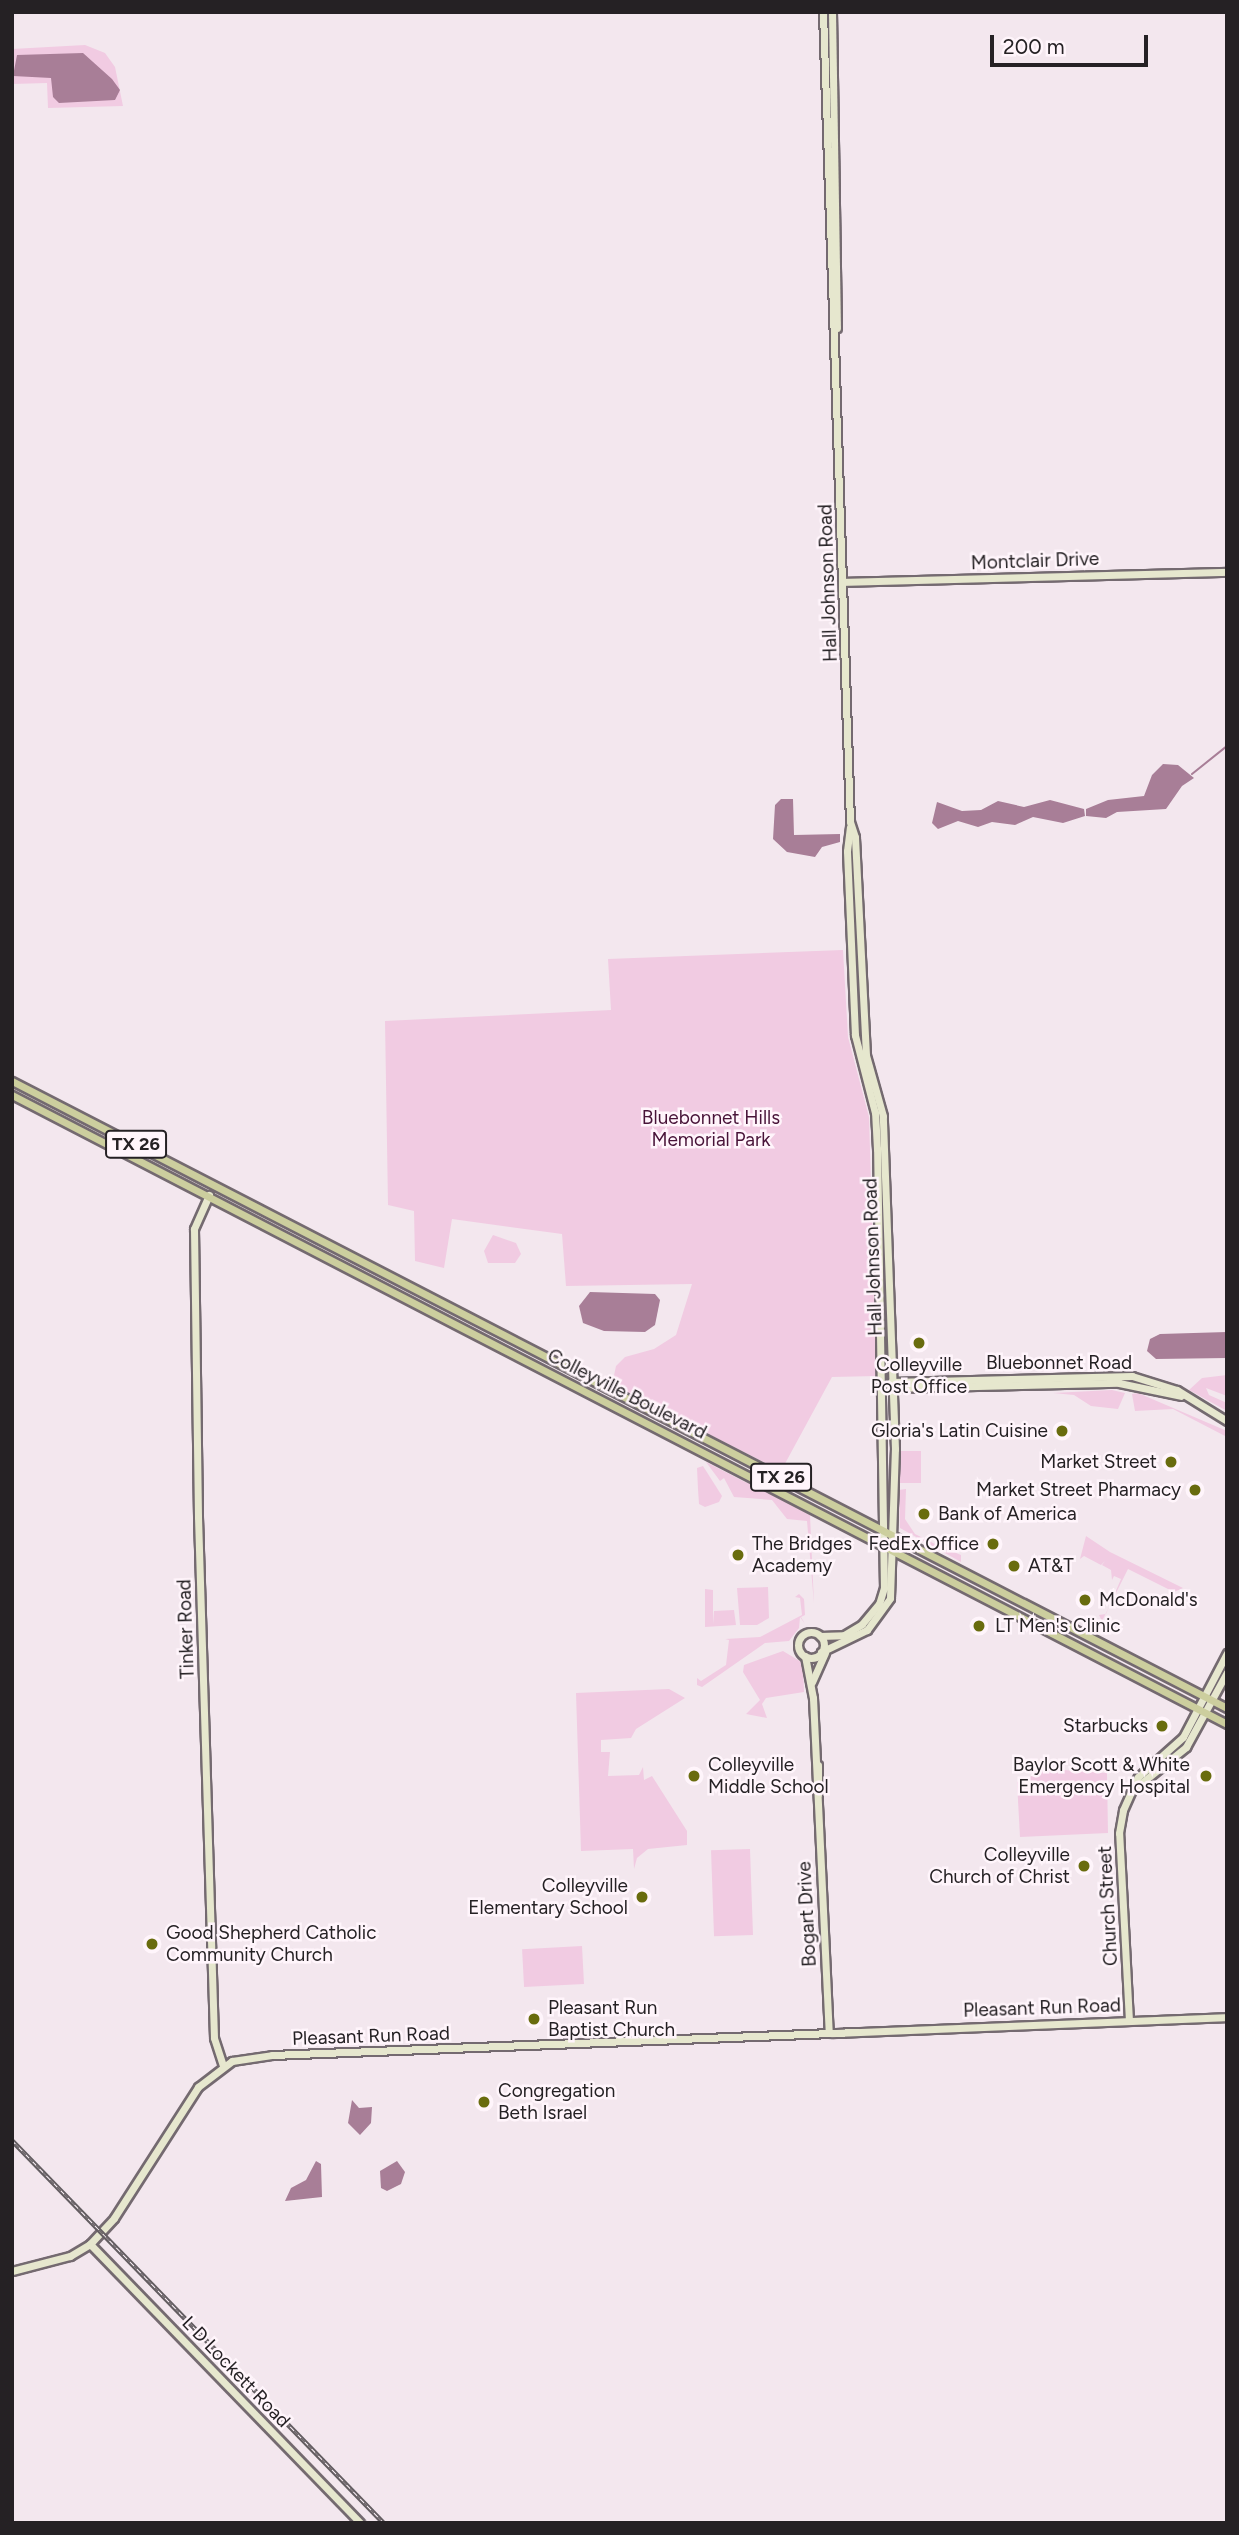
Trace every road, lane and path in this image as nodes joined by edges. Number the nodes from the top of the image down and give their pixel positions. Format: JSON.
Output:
{"nodes":[{"id":1,"x":823,"y":12,"type":"edge"},
{"id":2,"x":832,"y":12,"type":"edge"},
{"id":3,"x":835,"y":339,"type":"junction"},
{"id":4,"x":1227,"y":572,"type":"edge"},
{"id":5,"x":843,"y":582,"type":"junction"},
{"id":6,"x":850,"y":826,"type":"junction"},
{"id":7,"x":12,"y":1081,"type":"edge"},
{"id":8,"x":12,"y":1095,"type":"edge"},
{"id":9,"x":209,"y":1195,"type":"junction"},
{"id":10,"x":358,"y":1257,"type":"junction"},
{"id":11,"x":354,"y":1270,"type":"junction"},
{"id":12,"x":883,"y":1385,"type":"junction"},
{"id":13,"x":893,"y":1385,"type":"junction"},
{"id":14,"x":642,"y":1405,"type":"junction"},
{"id":15,"x":636,"y":1416,"type":"junction"},
{"id":16,"x":1227,"y":1421,"type":"edge"},
{"id":17,"x":885,"y":1424,"type":"junction"},
{"id":18,"x":895,"y":1449,"type":"junction"},
{"id":19,"x":883,"y":1530,"type":"junction"},
{"id":20,"x":894,"y":1536,"type":"junction"},
{"id":21,"x":883,"y":1544,"type":"junction"},
{"id":22,"x":892,"y":1549,"type":"junction"},
{"id":23,"x":881,"y":1607,"type":"junction"},
{"id":24,"x":855,"y":1634,"type":"junction"},
{"id":25,"x":820,"y":1636,"type":"junction"},
{"id":26,"x":841,"y":1644,"type":"junction"},
{"id":27,"x":1227,"y":1653,"type":"edge"},
{"id":28,"x":819,"y":1654,"type":"junction"},
{"id":29,"x":805,"y":1656,"type":"junction"},
{"id":30,"x":1227,"y":1672,"type":"edge"},
{"id":31,"x":812,"y":1682,"type":"junction"},
{"id":32,"x":1204,"y":1696,"type":"junction"},
{"id":33,"x":1212,"y":1701,"type":"junction"},
{"id":34,"x":1197,"y":1709,"type":"junction"},
{"id":35,"x":1227,"y":1709,"type":"edge"},
{"id":36,"x":1206,"y":1714,"type":"junction"},
{"id":37,"x":1227,"y":1724,"type":"edge"},
{"id":38,"x":1177,"y":1751,"type":"junction"},
{"id":39,"x":1227,"y":2017,"type":"edge"},
{"id":40,"x":1129,"y":2021,"type":"junction"},
{"id":41,"x":829,"y":2032,"type":"junction"},
{"id":42,"x":223,"y":2065,"type":"junction"},
{"id":43,"x":90,"y":2244,"type":"junction"},
{"id":44,"x":12,"y":2271,"type":"edge"},
{"id":45,"x":360,"y":2523,"type":"edge"}],
"edges":[{"from":1,"to":3,"type":"main road","name":"Hall Johnson Road"},
{"from":2,"to":3,"type":"main road","name":"Hall Johnson Road"},
{"from":3,"to":5,"type":"main road","name":"Hall Johnson Road"},
{"from":4,"to":5,"type":"main road","name":"Montclair Drive"},
{"from":5,"to":6,"type":"main road","name":"Hall Johnson Road"},
{"from":6,"to":12,"type":"main road","name":"Hall Johnson Road"},
{"from":6,"to":13,"type":"main road","name":"Hall Johnson Road"},
{"from":7,"to":10,"type":"main road","name":"Colleyville Boulevard","number":"TX 26"},
{"from":8,"to":9,"type":"main road","name":"Colleyville Boulevard","number":"TX 26"},
{"from":9,"to":11,"type":"main road","name":"Colleyville Boulevard","number":"TX 26"},
{"from":9,"to":42,"type":"main road","name":"Tinker Road"},
{"from":10,"to":11,"type":"main road"},
{"from":10,"to":14,"type":"main road","name":"Colleyville Boulevard","number":"TX 26"},
{"from":11,"to":15,"type":"main road","name":"Colleyville Boulevard","number":"TX 26"},
{"from":12,"to":13,"type":"main road","name":"Bluebonnet Road"},
{"from":12,"to":17,"type":"main road","name":"Hall Johnson Road"},
{"from":13,"to":16,"type":"main road","name":"Bluebonnet Road"},
{"from":13,"to":18,"type":"main road","name":"Hall Johnson Road"},
{"from":14,"to":15,"type":"main road"},
{"from":14,"to":19,"type":"main road","name":"Colleyville Boulevard","number":"TX 26"},
{"from":15,"to":21,"type":"main road","name":"Colleyville Boulevard","number":"TX 26"},
{"from":17,"to":18,"type":"main road"},
{"from":17,"to":19,"type":"main road","name":"Hall Johnson Road"},
{"from":18,"to":20,"type":"main road","name":"Hall Johnson Road"},
{"from":19,"to":20,"type":"main road","name":"Colleyville Boulevard","number":"TX 26"},
{"from":19,"to":21,"type":"main road","name":"Hall Johnson Road"},
{"from":20,"to":22,"type":"main road","name":"Hall Johnson Road"},
{"from":20,"to":32,"type":"main road","name":"Colleyville Boulevard","number":"TX 26"},
{"from":21,"to":22,"type":"main road","name":"Colleyville Boulevard","number":"TX 26"},
{"from":21,"to":23,"type":"main road","name":"Hall Johnson Road"},
{"from":22,"to":23,"type":"main road","name":"Hall Johnson Road"},
{"from":22,"to":34,"type":"main road","name":"Colleyville Boulevard","number":"TX 26"},
{"from":23,"to":24,"type":"main road","name":"Hall Johnson Road"},
{"from":24,"to":25,"type":"main road"},
{"from":24,"to":26,"type":"main road","name":"Hall Johnson Road"},
{"from":25,"to":28,"type":"main road"},
{"from":25,"to":29,"type":"main road"},
{"from":26,"to":28,"type":"main road","name":"Hall Johnson Road"},
{"from":26,"to":31,"type":"main road"},
{"from":27,"to":32,"type":"main road","name":"Church Street"},
{"from":28,"to":29,"type":"main road"},
{"from":28,"to":31,"type":"main road","name":"Bogart Drive"},
{"from":29,"to":31,"type":"main road","name":"Bogart Drive"},
{"from":30,"to":33,"type":"main road","name":"Church Street"},
{"from":31,"to":41,"type":"main road","name":"Bogart Drive"},
{"from":32,"to":33,"type":"main road","name":"Colleyville Boulevard","number":"TX 26"},
{"from":32,"to":34,"type":"main road","name":"Church Street"},
{"from":33,"to":35,"type":"main road","name":"Colleyville Boulevard","number":"TX 26"},
{"from":33,"to":36,"type":"main road","name":"Church Street"},
{"from":34,"to":36,"type":"main road","name":"Colleyville Boulevard","number":"TX 26"},
{"from":34,"to":38,"type":"main road","name":"Church Street"},
{"from":36,"to":37,"type":"main road","name":"Colleyville Boulevard","number":"TX 26"},
{"from":36,"to":38,"type":"main road","name":"Church Street"},
{"from":38,"to":40,"type":"main road","name":"Church Street"},
{"from":39,"to":40,"type":"main road","name":"Pleasant Run Road"},
{"from":40,"to":41,"type":"main road","name":"Pleasant Run Road"},
{"from":41,"to":42,"type":"main road","name":"Pleasant Run Road"},
{"from":42,"to":43,"type":"main road"},
{"from":43,"to":44,"type":"main road"},
{"from":43,"to":45,"type":"main road","name":"L D Lockett Road"}]}
